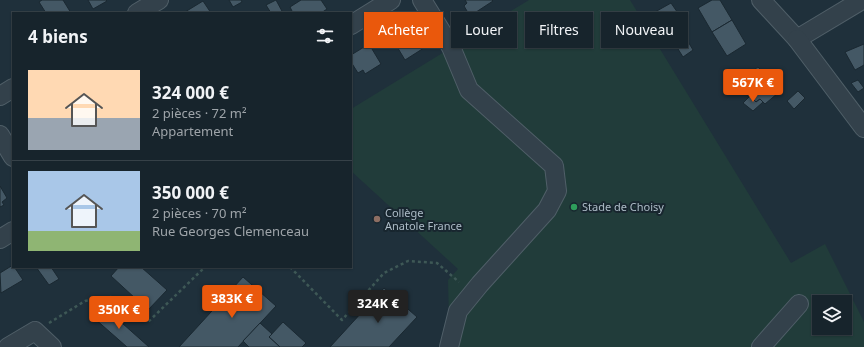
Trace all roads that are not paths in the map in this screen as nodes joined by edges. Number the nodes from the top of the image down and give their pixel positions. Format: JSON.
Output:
{"nodes":[{"id":1,"x":159,"y":0,"type":"edge"},
{"id":2,"x":391,"y":0,"type":"edge"},
{"id":3,"x":422,"y":0,"type":"edge"},
{"id":4,"x":761,"y":0,"type":"edge"},
{"id":5,"x":862,"y":0,"type":"edge"},
{"id":6,"x":140,"y":12,"type":"edge"},
{"id":7,"x":352,"y":23,"type":"edge"},
{"id":8,"x":797,"y":39,"type":"junction"},
{"id":9,"x":12,"y":89,"type":"edge"},
{"id":10,"x":0,"y":96,"type":"edge"},
{"id":11,"x":864,"y":128,"type":"edge"},
{"id":12,"x":0,"y":135,"type":"edge"},
{"id":13,"x":12,"y":155,"type":"edge"},
{"id":14,"x":12,"y":232,"type":"edge"},
{"id":15,"x":0,"y":239,"type":"edge"},
{"id":16,"x":799,"y":304,"type":"dead end"},
{"id":17,"x":8,"y":347,"type":"edge"},
{"id":18,"x":52,"y":347,"type":"edge"},
{"id":19,"x":449,"y":347,"type":"edge"},
{"id":20,"x":761,"y":347,"type":"edge"}],
"edges":[{"from":1,"to":6,"type":"street"},
{"from":2,"to":7,"type":"street"},
{"from":3,"to":19,"type":"street"},
{"from":4,"to":8,"type":"street"},
{"from":5,"to":8,"type":"street"},
{"from":8,"to":11,"type":"street"},
{"from":9,"to":10,"type":"street"},
{"from":12,"to":13,"type":"street"},
{"from":14,"to":15,"type":"street"},
{"from":16,"to":20,"type":"street"},
{"from":17,"to":18,"type":"street"}]}
